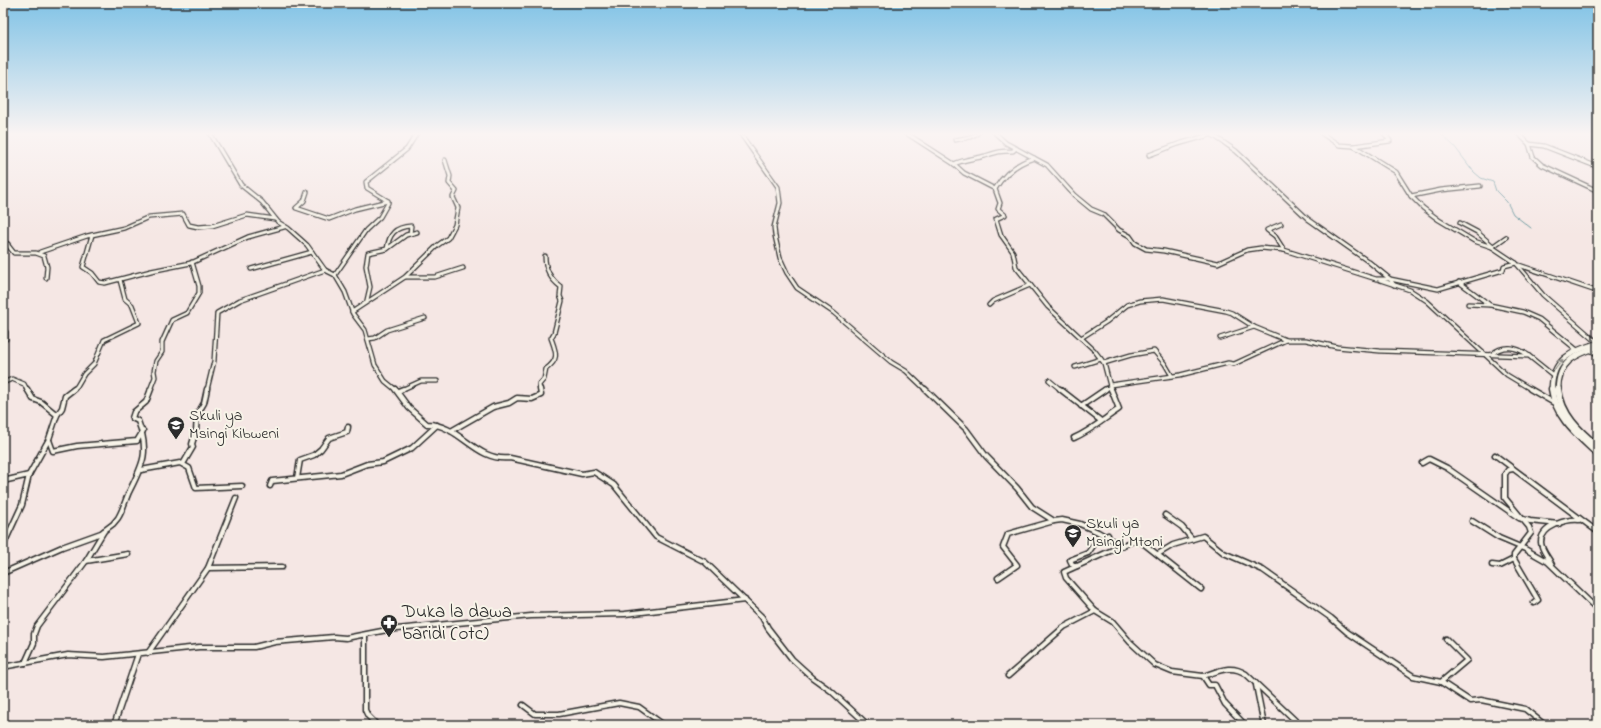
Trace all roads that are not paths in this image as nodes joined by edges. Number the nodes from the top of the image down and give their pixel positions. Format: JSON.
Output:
{"nodes":[{"id":1,"x":230,"y":167,"type":"edge"},
{"id":2,"x":384,"y":167,"type":"edge"},
{"id":3,"x":447,"y":167,"type":"edge"},
{"id":4,"x":764,"y":167,"type":"edge"},
{"id":5,"x":957,"y":167,"type":"edge"},
{"id":6,"x":1018,"y":167,"type":"edge"},
{"id":7,"x":1048,"y":167,"type":"edge"},
{"id":8,"x":1254,"y":167,"type":"edge"},
{"id":9,"x":1388,"y":167,"type":"edge"},
{"id":10,"x":1547,"y":167,"type":"edge"},
{"id":11,"x":1480,"y":186,"type":"dead end"},
{"id":12,"x":995,"y":189,"type":"junction"},
{"id":13,"x":1598,"y":191,"type":"edge"},
{"id":14,"x":307,"y":192,"type":"dead end"},
{"id":15,"x":1411,"y":196,"type":"junction"},
{"id":16,"x":388,"y":201,"type":"junction"},
{"id":17,"x":275,"y":219,"type":"junction"},
{"id":18,"x":1460,"y":223,"type":"dead end"},
{"id":19,"x":1281,"y":224,"type":"dead end"},
{"id":20,"x":286,"y":226,"type":"junction"},
{"id":21,"x":417,"y":232,"type":"dead end"},
{"id":22,"x":410,"y":234,"type":"junction"},
{"id":23,"x":92,"y":235,"type":"junction"},
{"id":24,"x":1506,"y":237,"type":"dead end"},
{"id":25,"x":3,"y":239,"type":"edge"},
{"id":26,"x":8,"y":244,"type":"junction"},
{"id":27,"x":1492,"y":247,"type":"junction"},
{"id":28,"x":3,"y":249,"type":"edge"},
{"id":29,"x":387,"y":249,"type":"junction"},
{"id":30,"x":1284,"y":250,"type":"junction"},
{"id":31,"x":40,"y":252,"type":"junction"},
{"id":32,"x":312,"y":252,"type":"junction"},
{"id":33,"x":544,"y":256,"type":"dead end"},
{"id":34,"x":192,"y":262,"type":"junction"},
{"id":35,"x":1517,"y":264,"type":"junction"},
{"id":36,"x":463,"y":268,"type":"dead end"},
{"id":37,"x":252,"y":269,"type":"dead end"},
{"id":38,"x":325,"y":270,"type":"junction"},
{"id":39,"x":335,"y":275,"type":"junction"},
{"id":40,"x":405,"y":277,"type":"junction"},
{"id":41,"x":46,"y":278,"type":"dead end"},
{"id":42,"x":120,"y":280,"type":"junction"},
{"id":43,"x":1388,"y":280,"type":"junction"},
{"id":44,"x":1459,"y":282,"type":"junction"},
{"id":45,"x":1030,"y":285,"type":"junction"},
{"id":46,"x":1593,"y":290,"type":"dead end"},
{"id":47,"x":367,"y":301,"type":"junction"},
{"id":48,"x":1468,"y":304,"type":"dead end"},
{"id":49,"x":1490,"y":305,"type":"junction"},
{"id":50,"x":989,"y":306,"type":"dead end"},
{"id":51,"x":352,"y":312,"type":"junction"},
{"id":52,"x":425,"y":318,"type":"dead end"},
{"id":53,"x":1254,"y":327,"type":"junction"},
{"id":54,"x":3,"y":330,"type":"edge"},
{"id":55,"x":1081,"y":338,"type":"junction"},
{"id":56,"x":1220,"y":338,"type":"dead end"},
{"id":57,"x":6,"y":339,"type":"dead end"},
{"id":58,"x":368,"y":339,"type":"junction"},
{"id":59,"x":1286,"y":340,"type":"junction"},
{"id":60,"x":1598,"y":343,"type":"edge"},
{"id":61,"x":1598,"y":347,"type":"edge"},
{"id":62,"x":1577,"y":350,"type":"junction"},
{"id":63,"x":1590,"y":350,"type":"junction"},
{"id":64,"x":1492,"y":354,"type":"junction"},
{"id":65,"x":1487,"y":355,"type":"junction"},
{"id":66,"x":1598,"y":355,"type":"edge"},
{"id":67,"x":1529,"y":356,"type":"junction"},
{"id":68,"x":1101,"y":359,"type":"junction"},
{"id":69,"x":1104,"y":363,"type":"junction"},
{"id":70,"x":1075,"y":367,"type":"dead end"},
{"id":71,"x":1552,"y":375,"type":"junction"},
{"id":72,"x":1172,"y":376,"type":"junction"},
{"id":73,"x":1559,"y":378,"type":"junction"},
{"id":74,"x":1049,"y":380,"type":"dead end"},
{"id":75,"x":437,"y":381,"type":"dead end"},
{"id":76,"x":3,"y":383,"type":"edge"},
{"id":77,"x":1110,"y":386,"type":"junction"},
{"id":78,"x":398,"y":392,"type":"junction"},
{"id":79,"x":1556,"y":404,"type":"junction"},
{"id":80,"x":1081,"y":406,"type":"junction"},
{"id":81,"x":58,"y":415,"type":"junction"},
{"id":82,"x":1101,"y":421,"type":"junction"},
{"id":83,"x":438,"y":424,"type":"junction"},
{"id":84,"x":348,"y":427,"type":"dead end"},
{"id":85,"x":143,"y":431,"type":"junction"},
{"id":86,"x":451,"y":431,"type":"junction"},
{"id":87,"x":1074,"y":438,"type":"dead end"},
{"id":88,"x":49,"y":440,"type":"junction"},
{"id":89,"x":1598,"y":447,"type":"edge"},
{"id":90,"x":1598,"y":454,"type":"edge"},
{"id":91,"x":1495,"y":455,"type":"dead end"},
{"id":92,"x":183,"y":464,"type":"junction"},
{"id":93,"x":1422,"y":464,"type":"dead end"},
{"id":94,"x":1513,"y":469,"type":"junction"},
{"id":95,"x":141,"y":470,"type":"junction"},
{"id":96,"x":29,"y":475,"type":"junction"},
{"id":97,"x":297,"y":478,"type":"junction"},
{"id":98,"x":3,"y":481,"type":"edge"},
{"id":99,"x":242,"y":486,"type":"dead end"},
{"id":100,"x":270,"y":486,"type":"dead end"},
{"id":101,"x":236,"y":498,"type":"dead end"},
{"id":102,"x":1164,"y":514,"type":"dead end"},
{"id":103,"x":1522,"y":519,"type":"junction"},
{"id":104,"x":1054,"y":521,"type":"junction"},
{"id":105,"x":1472,"y":521,"type":"dead end"},
{"id":106,"x":1582,"y":521,"type":"junction"},
{"id":107,"x":1559,"y":524,"type":"junction"},
{"id":108,"x":106,"y":528,"type":"junction"},
{"id":109,"x":1598,"y":532,"type":"edge"},
{"id":110,"x":1108,"y":535,"type":"junction"},
{"id":111,"x":1192,"y":538,"type":"junction"},
{"id":112,"x":3,"y":546,"type":"edge"},
{"id":113,"x":1122,"y":546,"type":"junction"},
{"id":114,"x":1520,"y":548,"type":"junction"},
{"id":115,"x":128,"y":554,"type":"dead end"},
{"id":116,"x":1158,"y":554,"type":"junction"},
{"id":117,"x":1514,"y":559,"type":"junction"},
{"id":118,"x":86,"y":561,"type":"junction"},
{"id":119,"x":1492,"y":565,"type":"dead end"},
{"id":120,"x":1077,"y":566,"type":"junction"},
{"id":121,"x":1552,"y":566,"type":"junction"},
{"id":122,"x":282,"y":567,"type":"dead end"},
{"id":123,"x":208,"y":568,"type":"junction"},
{"id":124,"x":3,"y":573,"type":"edge"},
{"id":125,"x":998,"y":578,"type":"dead end"},
{"id":126,"x":1201,"y":589,"type":"dead end"},
{"id":127,"x":745,"y":600,"type":"junction"},
{"id":128,"x":1534,"y":603,"type":"dead end"},
{"id":129,"x":1598,"y":610,"type":"edge"},
{"id":130,"x":1095,"y":611,"type":"junction"},
{"id":131,"x":365,"y":635,"type":"junction"},
{"id":132,"x":1446,"y":639,"type":"dead end"},
{"id":133,"x":148,"y":653,"type":"junction"},
{"id":134,"x":138,"y":654,"type":"junction"},
{"id":135,"x":3,"y":663,"type":"edge"},
{"id":136,"x":25,"y":663,"type":"junction"},
{"id":137,"x":1008,"y":676,"type":"dead end"},
{"id":138,"x":1203,"y":676,"type":"junction"},
{"id":139,"x":1441,"y":682,"type":"junction"},
{"id":140,"x":1256,"y":685,"type":"junction"},
{"id":141,"x":523,"y":705,"type":"dead end"},
{"id":142,"x":114,"y":725,"type":"edge"},
{"id":143,"x":377,"y":725,"type":"edge"},
{"id":144,"x":664,"y":725,"type":"edge"},
{"id":145,"x":868,"y":725,"type":"edge"},
{"id":146,"x":1245,"y":725,"type":"edge"},
{"id":147,"x":1264,"y":725,"type":"edge"},
{"id":148,"x":1300,"y":725,"type":"edge"},
{"id":149,"x":1545,"y":725,"type":"edge"}],
"edges":[{"from":1,"to":17,"type":"street"},
{"from":2,"to":16,"type":"street"},
{"from":3,"to":40,"type":"street"},
{"from":4,"to":104,"type":"street"},
{"from":5,"to":12,"type":"street"},
{"from":6,"to":12,"type":"street"},
{"from":7,"to":30,"type":"street"},
{"from":8,"to":43,"type":"street"},
{"from":9,"to":15,"type":"street"},
{"from":10,"to":13,"type":"street"},
{"from":11,"to":15,"type":"street"},
{"from":12,"to":45,"type":"street"},
{"from":14,"to":16,"type":"street"},
{"from":15,"to":27,"type":"street"},
{"from":16,"to":39,"type":"street"},
{"from":17,"to":20,"type":"street"},
{"from":17,"to":23,"type":"street"},
{"from":18,"to":27,"type":"street"},
{"from":19,"to":30,"type":"street"},
{"from":20,"to":32,"type":"street"},
{"from":20,"to":34,"type":"street"},
{"from":21,"to":22,"type":"street"},
{"from":22,"to":29,"type":"street"},
{"from":22,"to":29,"type":"street"},
{"from":23,"to":31,"type":"street"},
{"from":23,"to":42,"type":"street"},
{"from":24,"to":27,"type":"street"},
{"from":25,"to":26,"type":"street"},
{"from":26,"to":28,"type":"street"},
{"from":26,"to":31,"type":"street"},
{"from":27,"to":35,"type":"street"},
{"from":29,"to":47,"type":"street"},
{"from":30,"to":43,"type":"street"},
{"from":31,"to":41,"type":"street"},
{"from":32,"to":37,"type":"street"},
{"from":32,"to":38,"type":"street"},
{"from":33,"to":86,"type":"street"},
{"from":34,"to":42,"type":"street"},
{"from":34,"to":85,"type":"street"},
{"from":35,"to":44,"type":"street"},
{"from":35,"to":46,"type":"street"},
{"from":35,"to":60,"type":"street"},
{"from":36,"to":40,"type":"street"},
{"from":38,"to":39,"type":"street"},
{"from":38,"to":92,"type":"street"},
{"from":39,"to":51,"type":"street"},
{"from":40,"to":47,"type":"street"},
{"from":42,"to":81,"type":"street"},
{"from":43,"to":44,"type":"street"},
{"from":43,"to":65,"type":"street"},
{"from":44,"to":49,"type":"street"},
{"from":45,"to":50,"type":"street"},
{"from":45,"to":55,"type":"street"},
{"from":47,"to":51,"type":"street"},
{"from":48,"to":49,"type":"street"},
{"from":49,"to":62,"type":"street"},
{"from":51,"to":58,"type":"street"},
{"from":52,"to":58,"type":"street"},
{"from":53,"to":55,"type":"street"},
{"from":53,"to":56,"type":"street"},
{"from":53,"to":59,"type":"street"},
{"from":54,"to":57,"type":"street"},
{"from":55,"to":68,"type":"street"},
{"from":58,"to":78,"type":"street"},
{"from":59,"to":65,"type":"street"},
{"from":59,"to":72,"type":"street"},
{"from":60,"to":62,"type":"main road"},
{"from":61,"to":63,"type":"main road"},
{"from":71,"to":62,"type":"main road","one_way":true},
{"from":63,"to":66,"type":"street"},
{"from":63,"to":73,"type":"main road"},
{"from":64,"to":65,"type":"street"},
{"from":64,"to":67,"type":"street"},
{"from":64,"to":67,"type":"street"},
{"from":65,"to":79,"type":"street"},
{"from":67,"to":71,"type":"street"},
{"from":68,"to":69,"type":"street"},
{"from":68,"to":70,"type":"street"},
{"from":69,"to":72,"type":"street"},
{"from":69,"to":77,"type":"street"},
{"from":71,"to":73,"type":"street"},
{"from":71,"to":79,"type":"main road"},
{"from":72,"to":77,"type":"street"},
{"from":73,"to":89,"type":"main road"},
{"from":74,"to":80,"type":"street"},
{"from":75,"to":78,"type":"street"},
{"from":76,"to":81,"type":"street"},
{"from":77,"to":80,"type":"street"},
{"from":77,"to":82,"type":"street"},
{"from":78,"to":83,"type":"street"},
{"from":79,"to":90,"type":"main road"},
{"from":80,"to":82,"type":"street"},
{"from":81,"to":88,"type":"street"},
{"from":82,"to":87,"type":"street"},
{"from":83,"to":86,"type":"street"},
{"from":83,"to":97,"type":"street"},
{"from":84,"to":97,"type":"street"},
{"from":85,"to":88,"type":"street"},
{"from":85,"to":95,"type":"street"},
{"from":86,"to":127,"type":"street"},
{"from":88,"to":96,"type":"street"},
{"from":91,"to":94,"type":"street"},
{"from":92,"to":95,"type":"street"},
{"from":92,"to":99,"type":"street"},
{"from":93,"to":103,"type":"street"},
{"from":94,"to":103,"type":"street"},
{"from":94,"to":106,"type":"street"},
{"from":95,"to":108,"type":"street"},
{"from":96,"to":98,"type":"street"},
{"from":96,"to":112,"type":"street"},
{"from":97,"to":100,"type":"street"},
{"from":101,"to":123,"type":"street"},
{"from":102,"to":111,"type":"street"},
{"from":103,"to":107,"type":"street"},
{"from":103,"to":114,"type":"street"},
{"from":104,"to":110,"type":"street"},
{"from":104,"to":125,"type":"street"},
{"from":105,"to":114,"type":"street"},
{"from":106,"to":107,"type":"street"},
{"from":106,"to":109,"type":"street"},
{"from":107,"to":121,"type":"street"},
{"from":108,"to":118,"type":"street"},
{"from":108,"to":124,"type":"street"},
{"from":110,"to":113,"type":"street"},
{"from":110,"to":120,"type":"street"},
{"from":111,"to":116,"type":"street"},
{"from":111,"to":139,"type":"street"},
{"from":113,"to":116,"type":"street"},
{"from":113,"to":120,"type":"street"},
{"from":114,"to":117,"type":"street"},
{"from":114,"to":121,"type":"street"},
{"from":115,"to":118,"type":"street"},
{"from":116,"to":126,"type":"street"},
{"from":117,"to":119,"type":"street"},
{"from":117,"to":128,"type":"street"},
{"from":118,"to":136,"type":"street"},
{"from":120,"to":130,"type":"street"},
{"from":121,"to":129,"type":"street"},
{"from":122,"to":123,"type":"street"},
{"from":123,"to":133,"type":"street"},
{"from":127,"to":131,"type":"street"},
{"from":127,"to":145,"type":"street"},
{"from":130,"to":137,"type":"street"},
{"from":130,"to":138,"type":"street"},
{"from":131,"to":133,"type":"street"},
{"from":131,"to":143,"type":"street"},
{"from":132,"to":139,"type":"street"},
{"from":133,"to":134,"type":"street"},
{"from":134,"to":136,"type":"street"},
{"from":134,"to":142,"type":"street"},
{"from":135,"to":136,"type":"street"},
{"from":138,"to":140,"type":"street"},
{"from":138,"to":146,"type":"street"},
{"from":139,"to":149,"type":"street"},
{"from":140,"to":147,"type":"street"},
{"from":140,"to":148,"type":"street"},
{"from":141,"to":144,"type":"street"}]}
